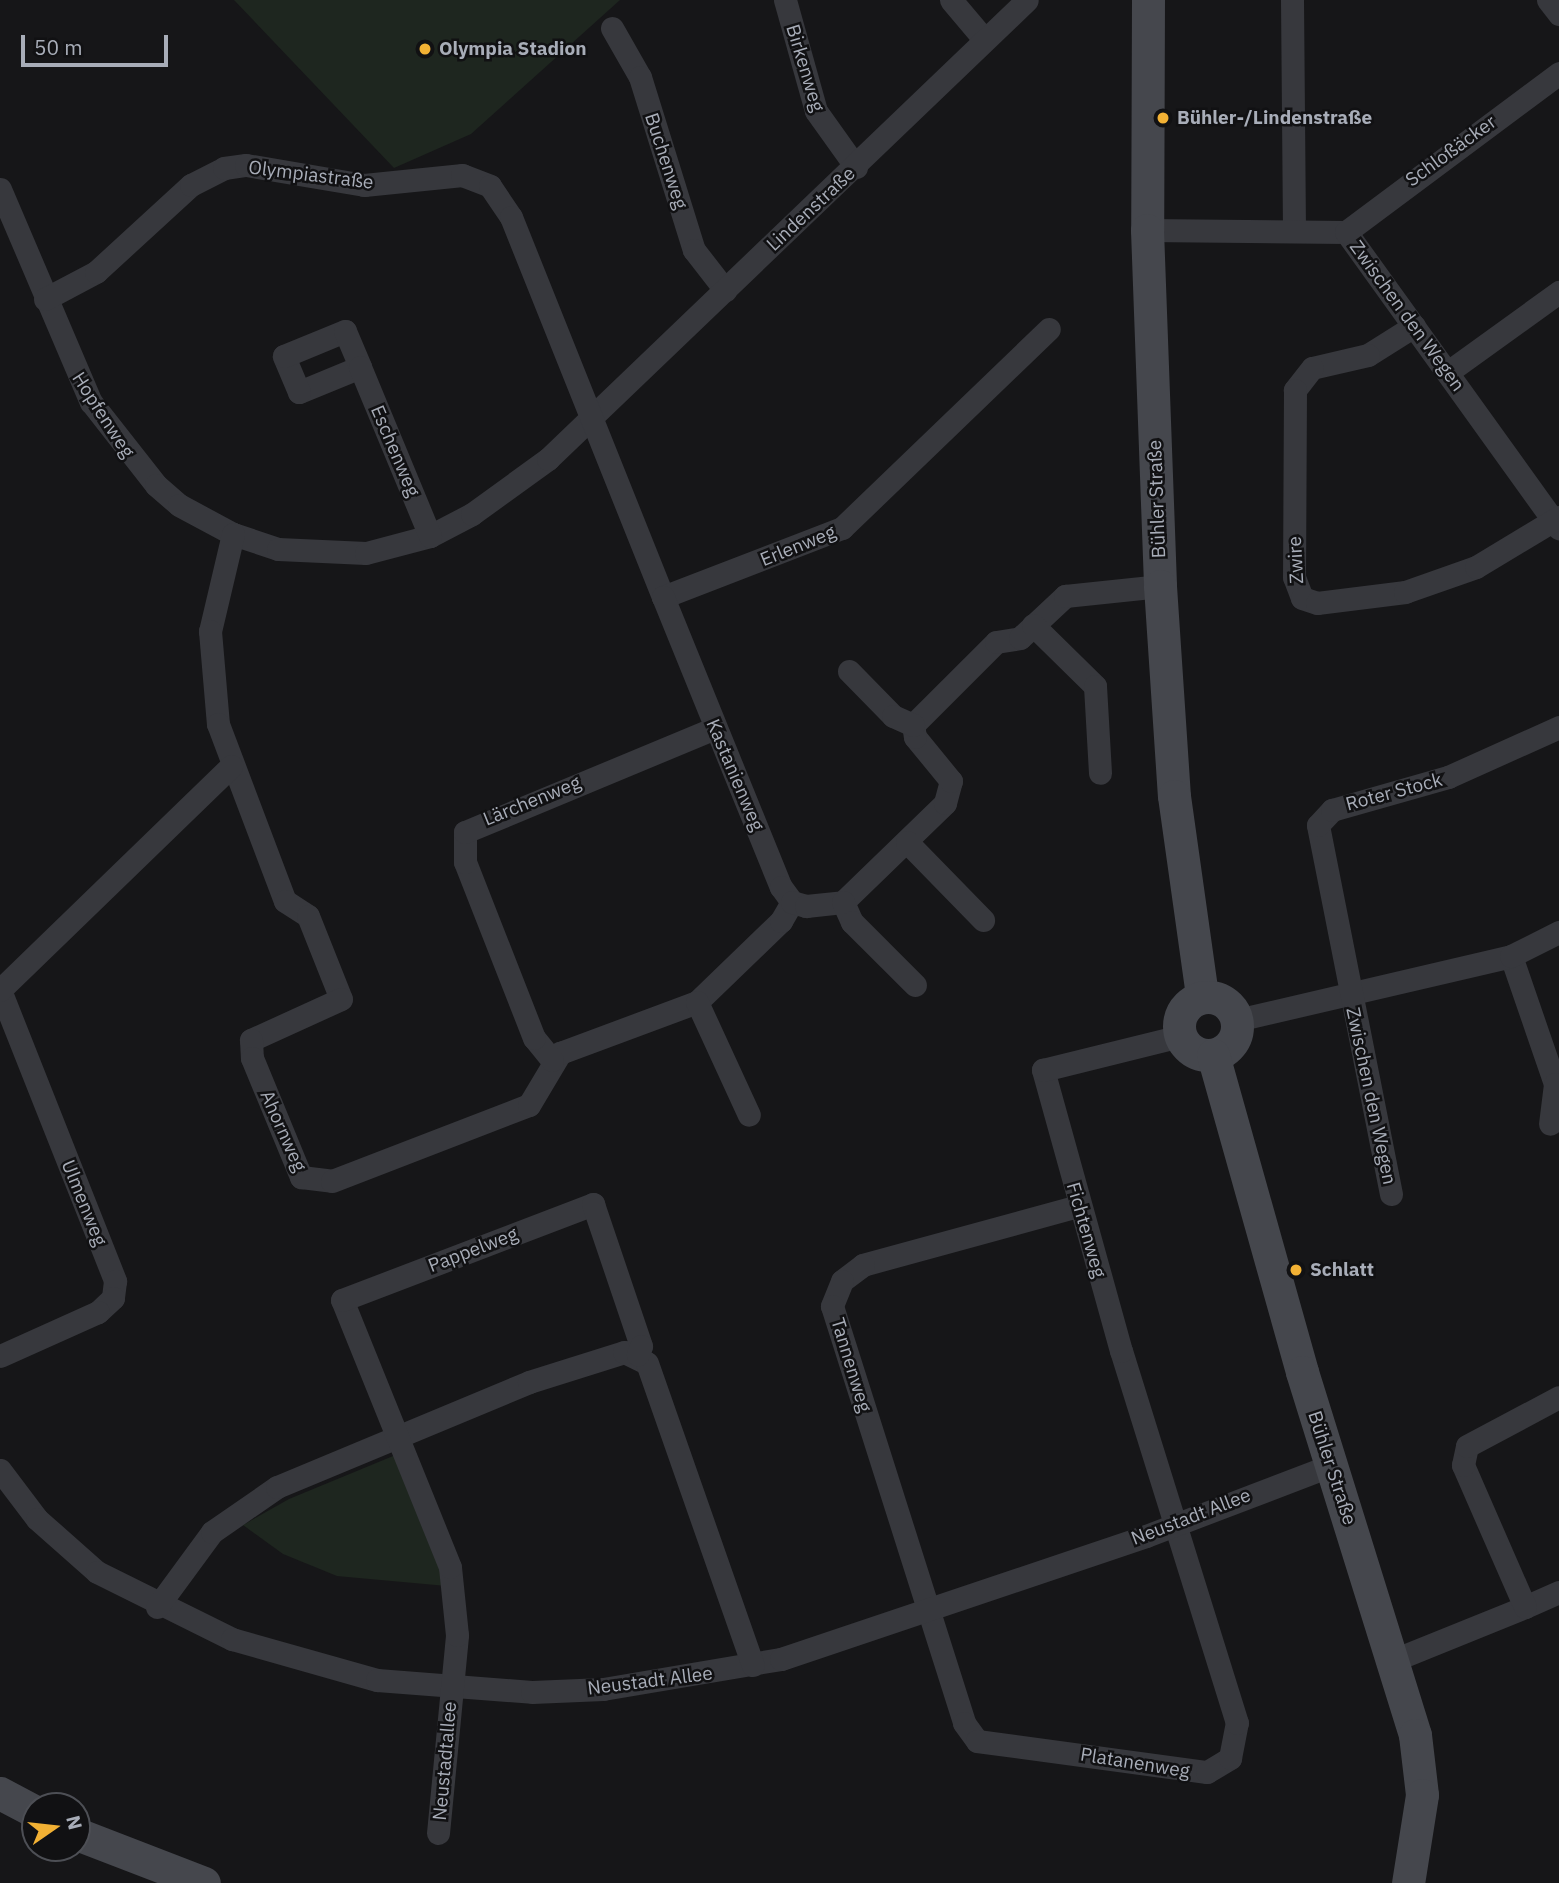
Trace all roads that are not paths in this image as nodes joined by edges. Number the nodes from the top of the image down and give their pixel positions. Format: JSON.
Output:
{"nodes":[{"id":1,"x":785,"y":0,"type":"edge"},
{"id":2,"x":951,"y":0,"type":"edge"},
{"id":3,"x":1027,"y":0,"type":"edge"},
{"id":4,"x":1149,"y":0,"type":"edge"},
{"id":5,"x":1292,"y":0,"type":"edge"},
{"id":6,"x":1548,"y":0,"type":"edge"},
{"id":7,"x":1559,"y":14,"type":"edge"},
{"id":8,"x":612,"y":28,"type":"dead end"},
{"id":9,"x":984,"y":39,"type":"junction"},
{"id":10,"x":1559,"y":74,"type":"edge"},
{"id":11,"x":856,"y":167,"type":"junction"},
{"id":12,"x":0,"y":189,"type":"edge"},
{"id":13,"x":1294,"y":227,"type":"junction"},
{"id":14,"x":1147,"y":230,"type":"junction"},
{"id":15,"x":1346,"y":232,"type":"junction"},
{"id":16,"x":725,"y":290,"type":"junction"},
{"id":17,"x":1559,"y":292,"type":"edge"},
{"id":18,"x":44,"y":299,"type":"junction"},
{"id":19,"x":1414,"y":326,"type":"junction"},
{"id":20,"x":1049,"y":329,"type":"dead end"},
{"id":21,"x":360,"y":366,"type":"dead end"},
{"id":22,"x":1448,"y":372,"type":"junction"},
{"id":23,"x":594,"y":419,"type":"junction"},
{"id":24,"x":1557,"y":522,"type":"edge"},
{"id":25,"x":233,"y":534,"type":"junction"},
{"id":26,"x":430,"y":536,"type":"junction"},
{"id":27,"x":1160,"y":586,"type":"junction"},
{"id":28,"x":663,"y":597,"type":"junction"},
{"id":29,"x":1033,"y":625,"type":"junction"},
{"id":30,"x":849,"y":671,"type":"dead end"},
{"id":31,"x":913,"y":725,"type":"junction"},
{"id":32,"x":1559,"y":727,"type":"edge"},
{"id":33,"x":715,"y":728,"type":"junction"},
{"id":34,"x":231,"y":766,"type":"junction"},
{"id":35,"x":1100,"y":774,"type":"dead end"},
{"id":36,"x":907,"y":842,"type":"junction"},
{"id":37,"x":792,"y":902,"type":"junction"},
{"id":38,"x":843,"y":902,"type":"junction"},
{"id":39,"x":983,"y":920,"type":"dead end"},
{"id":40,"x":1559,"y":932,"type":"edge"},
{"id":41,"x":1511,"y":956,"type":"junction"},
{"id":42,"x":915,"y":985,"type":"dead end"},
{"id":43,"x":0,"y":990,"type":"edge"},
{"id":44,"x":1202,"y":996,"type":"junction"},
{"id":45,"x":1350,"y":998,"type":"junction"},
{"id":46,"x":697,"y":1002,"type":"junction"},
{"id":47,"x":1237,"y":1020,"type":"junction"},
{"id":48,"x":1180,"y":1036,"type":"junction"},
{"id":49,"x":1213,"y":1055,"type":"junction"},
{"id":50,"x":552,"y":1060,"type":"junction"},
{"id":51,"x":750,"y":1115,"type":"dead end"},
{"id":52,"x":1550,"y":1124,"type":"dead end"},
{"id":53,"x":1391,"y":1194,"type":"dead end"},
{"id":54,"x":1078,"y":1206,"type":"junction"},
{"id":55,"x":638,"y":1354,"type":"junction"},
{"id":56,"x":0,"y":1356,"type":"edge"},
{"id":57,"x":1559,"y":1397,"type":"edge"},
{"id":58,"x":399,"y":1436,"type":"junction"},
{"id":59,"x":1332,"y":1465,"type":"junction"},
{"id":60,"x":0,"y":1470,"type":"edge"},
{"id":61,"x":1173,"y":1524,"type":"junction"},
{"id":62,"x":1559,"y":1592,"type":"edge"},
{"id":63,"x":157,"y":1607,"type":"junction"},
{"id":64,"x":1525,"y":1607,"type":"junction"},
{"id":65,"x":928,"y":1608,"type":"junction"},
{"id":66,"x":1394,"y":1660,"type":"junction"},
{"id":67,"x":753,"y":1665,"type":"junction"},
{"id":68,"x":452,"y":1689,"type":"junction"},
{"id":69,"x":0,"y":1793,"type":"edge"},
{"id":70,"x":21,"y":1804,"type":"edge"},
{"id":71,"x":438,"y":1832,"type":"dead end"},
{"id":72,"x":91,"y":1839,"type":"edge"},
{"id":73,"x":204,"y":1883,"type":"edge"},
{"id":74,"x":1408,"y":1883,"type":"edge"}],
"edges":[{"from":1,"to":11,"type":"street","name":"Birkenweg"},
{"from":2,"to":9,"type":"street"},
{"from":3,"to":9,"type":"street","name":"Lindenstraße"},
{"from":4,"to":14,"type":"street","name":"Bühler Straße"},
{"from":5,"to":13,"type":"street"},
{"from":6,"to":7,"type":"street"},
{"from":8,"to":16,"type":"street","name":"Buchenweg"},
{"from":9,"to":11,"type":"street","name":"Lindenstraße"},
{"from":10,"to":15,"type":"street","name":"Schloßäcker"},
{"from":11,"to":16,"type":"street","name":"Lindenstraße"},
{"from":12,"to":18,"type":"street","name":"Hopfenweg"},
{"from":13,"to":14,"type":"street","name":"Zwischen den Wegen"},
{"from":13,"to":15,"type":"street","name":"Zwischen den Wegen"},
{"from":14,"to":27,"type":"street","name":"Bühler Straße"},
{"from":15,"to":19,"type":"street","name":"Zwischen den Wegen"},
{"from":16,"to":23,"type":"street","name":"Lindenstraße"},
{"from":17,"to":22,"type":"street"},
{"from":18,"to":23,"type":"street","name":"Olympiastraße"},
{"from":18,"to":25,"type":"street","name":"Hopfenweg"},
{"from":19,"to":22,"type":"street","name":"Zwischen den Wegen"},
{"from":19,"to":24,"type":"street","name":"Zwire"},
{"from":20,"to":28,"type":"street","name":"Erlenweg"},
{"from":21,"to":26,"type":"street","name":"Eschenweg"},
{"from":22,"to":24,"type":"street","name":"Zwischen den Wegen"},
{"from":23,"to":26,"type":"street","name":"Hopfenweg"},
{"from":23,"to":28,"type":"street"},
{"from":25,"to":26,"type":"street","name":"Hopfenweg"},
{"from":25,"to":34,"type":"street","name":"Ahornweg"},
{"from":27,"to":29,"type":"street"},
{"from":27,"to":44,"type":"street","name":"Bühler Straße"},
{"from":28,"to":33,"type":"street","name":"Kastanienweg"},
{"from":29,"to":31,"type":"street"},
{"from":29,"to":35,"type":"street"},
{"from":30,"to":31,"type":"street"},
{"from":31,"to":36,"type":"street"},
{"from":32,"to":45,"type":"street","name":"Roter Stock"},
{"from":33,"to":37,"type":"street","name":"Kastanienweg"},
{"from":33,"to":50,"type":"street","name":"Lärchenweg"},
{"from":34,"to":43,"type":"street"},
{"from":34,"to":50,"type":"street","name":"Ahornweg"},
{"from":36,"to":38,"type":"street"},
{"from":36,"to":39,"type":"street"},
{"from":37,"to":38,"type":"street"},
{"from":37,"to":46,"type":"street"},
{"from":38,"to":42,"type":"street"},
{"from":40,"to":41,"type":"street","name":"Zwischen den Wegen"},
{"from":41,"to":45,"type":"street","name":"Zwischen den Wegen"},
{"from":41,"to":52,"type":"street"},
{"from":43,"to":56,"type":"street","name":"Ulmenweg"},
{"from":44,"to":47,"type":"street"},
{"from":44,"to":48,"type":"street"},
{"from":45,"to":47,"type":"street","name":"Zwischen den Wegen"},
{"from":45,"to":53,"type":"street","name":"Zwischen den Wegen"},
{"from":46,"to":50,"type":"street"},
{"from":46,"to":51,"type":"street"},
{"from":47,"to":49,"type":"street"},
{"from":48,"to":49,"type":"street"},
{"from":48,"to":54,"type":"street","name":"Fichtenweg"},
{"from":49,"to":59,"type":"street","name":"Bühler Straße"},
{"from":54,"to":61,"type":"street","name":"Fichtenweg"},
{"from":54,"to":65,"type":"street","name":"Tannenweg"},
{"from":55,"to":58,"type":"street"},
{"from":55,"to":58,"type":"street","name":"Pappelweg"},
{"from":55,"to":67,"type":"street","name":"Pappelweg"},
{"from":57,"to":64,"type":"street"},
{"from":58,"to":63,"type":"street"},
{"from":58,"to":68,"type":"street","name":"Pappelweg"},
{"from":59,"to":61,"type":"street","name":"Neustadt Allee"},
{"from":59,"to":66,"type":"street","name":"Bühler Straße"},
{"from":60,"to":63,"type":"street","name":"Neustadt Allee"},
{"from":61,"to":65,"type":"street","name":"Neustadt Allee"},
{"from":61,"to":65,"type":"street","name":"Platanenweg"},
{"from":62,"to":64,"type":"street"},
{"from":63,"to":68,"type":"street","name":"Neustadt Allee"},
{"from":64,"to":66,"type":"street"},
{"from":65,"to":67,"type":"street","name":"Neustadt Allee"},
{"from":66,"to":74,"type":"street","name":"Bühler Straße"},
{"from":67,"to":68,"type":"street","name":"Neustadt Allee"},
{"from":68,"to":71,"type":"street","name":"Neustadtallee"},
{"from":69,"to":70,"type":"street"},
{"from":72,"to":73,"type":"street"}]}
